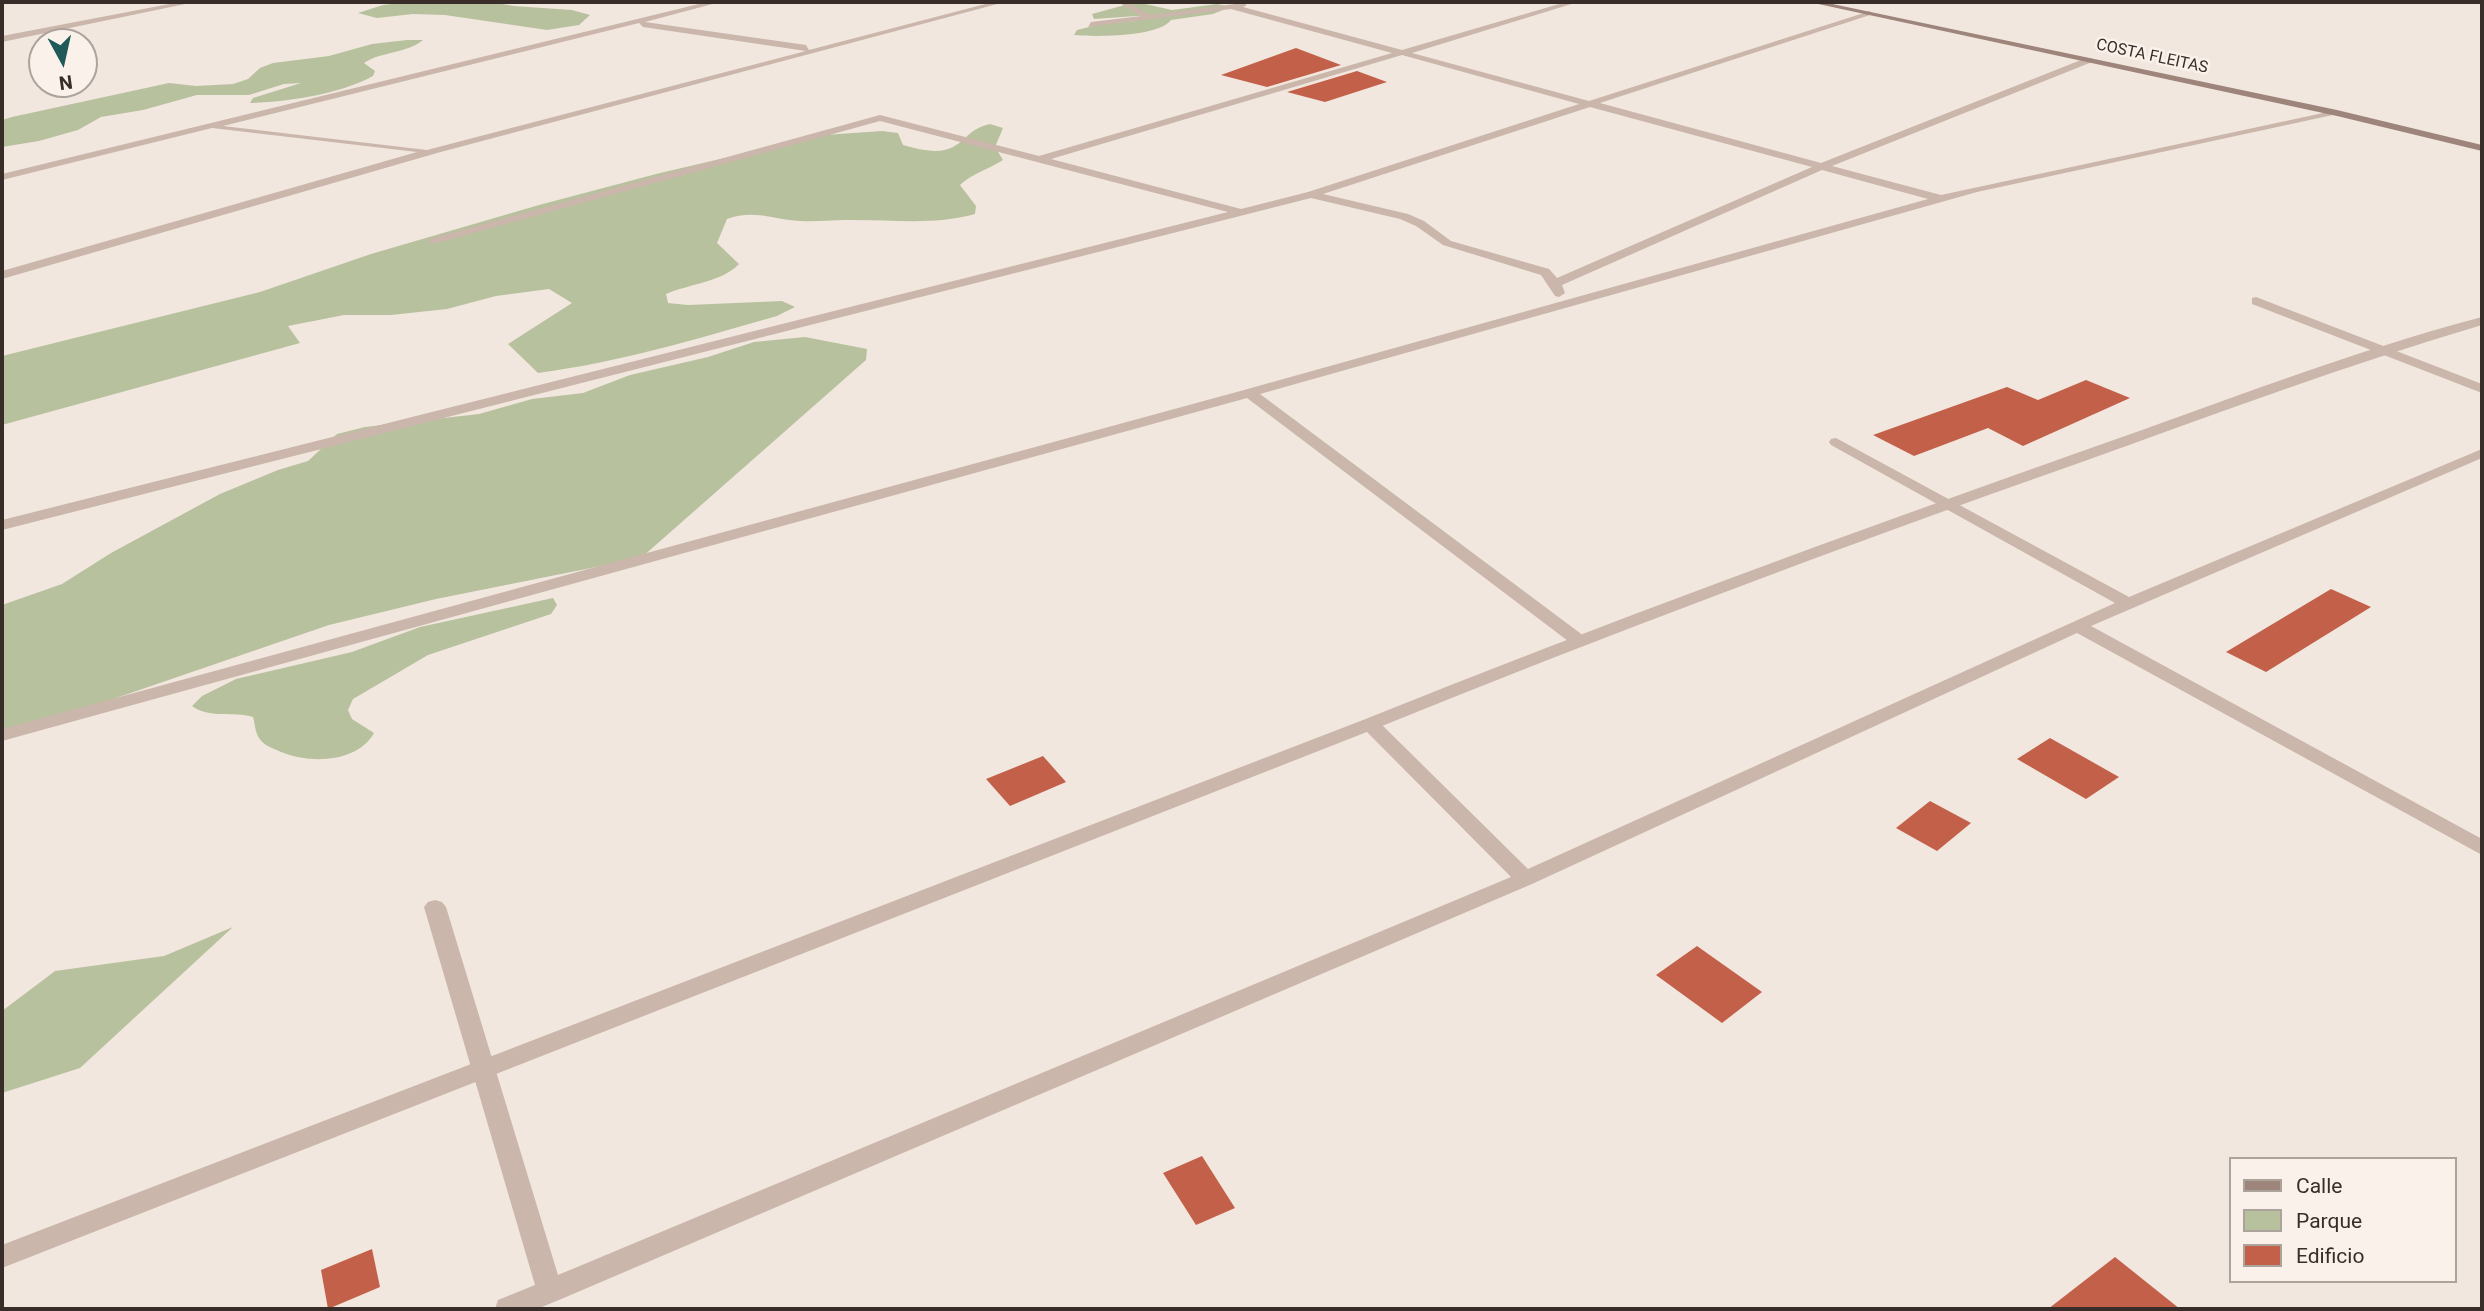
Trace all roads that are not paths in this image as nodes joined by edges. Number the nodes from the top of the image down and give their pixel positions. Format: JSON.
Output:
{"nodes":[{"id":1,"x":191,"y":2,"type":"edge"},
{"id":2,"x":716,"y":2,"type":"edge"},
{"id":3,"x":1001,"y":2,"type":"edge"},
{"id":4,"x":1122,"y":2,"type":"edge"},
{"id":5,"x":1253,"y":2,"type":"edge"},
{"id":6,"x":1574,"y":2,"type":"edge"},
{"id":7,"x":1813,"y":2,"type":"edge"},
{"id":8,"x":1233,"y":8,"type":"junction"},
{"id":9,"x":1867,"y":13,"type":"junction"},
{"id":10,"x":1150,"y":18,"type":"junction"},
{"id":11,"x":632,"y":22,"type":"junction"},
{"id":12,"x":1091,"y":25,"type":"dead end"},
{"id":13,"x":2,"y":39,"type":"edge"},
{"id":14,"x":816,"y":49,"type":"junction"},
{"id":15,"x":1398,"y":53,"type":"junction"},
{"id":16,"x":2089,"y":60,"type":"junction"},
{"id":17,"x":1591,"y":105,"type":"junction"},
{"id":18,"x":2337,"y":113,"type":"junction"},
{"id":19,"x":204,"y":127,"type":"junction"},
{"id":20,"x":2482,"y":148,"type":"edge"},
{"id":21,"x":433,"y":151,"type":"junction"},
{"id":22,"x":1038,"y":160,"type":"junction"},
{"id":23,"x":1820,"y":167,"type":"junction"},
{"id":24,"x":2,"y":177,"type":"edge"},
{"id":25,"x":1311,"y":194,"type":"junction"},
{"id":26,"x":1942,"y":199,"type":"junction"},
{"id":27,"x":1242,"y":213,"type":"junction"},
{"id":28,"x":433,"y":241,"type":"dead end"},
{"id":29,"x":2,"y":275,"type":"edge"},
{"id":30,"x":1555,"y":283,"type":"junction"},
{"id":31,"x":2256,"y":301,"type":"dead end"},
{"id":32,"x":1559,"y":307,"type":"junction"},
{"id":33,"x":2482,"y":321,"type":"edge"},
{"id":34,"x":2384,"y":350,"type":"junction"},
{"id":35,"x":2482,"y":388,"type":"edge"},
{"id":36,"x":1249,"y":393,"type":"junction"},
{"id":37,"x":1836,"y":442,"type":"dead end"},
{"id":38,"x":2482,"y":453,"type":"edge"},
{"id":39,"x":1948,"y":504,"type":"junction"},
{"id":40,"x":2,"y":525,"type":"edge"},
{"id":41,"x":2128,"y":603,"type":"junction"},
{"id":42,"x":2078,"y":626,"type":"junction"},
{"id":43,"x":1578,"y":639,"type":"junction"},
{"id":44,"x":1370,"y":724,"type":"junction"},
{"id":45,"x":2,"y":735,"type":"edge"},
{"id":46,"x":2482,"y":848,"type":"edge"},
{"id":47,"x":1525,"y":879,"type":"junction"},
{"id":48,"x":435,"y":907,"type":"dead end"},
{"id":49,"x":483,"y":1071,"type":"junction"},
{"id":50,"x":2,"y":1256,"type":"edge"},
{"id":51,"x":550,"y":1292,"type":"junction"},
{"id":52,"x":508,"y":1309,"type":"edge"}],
"edges":[{"from":1,"to":13,"type":"street"},
{"from":2,"to":11,"type":"street"},
{"from":3,"to":14,"type":"street"},
{"from":4,"to":10,"type":"street"},
{"from":5,"to":8,"type":"street"},
{"from":6,"to":15,"type":"street"},
{"from":7,"to":9,"type":"main road","name":"COSTA FLEITAS"},
{"from":8,"to":10,"type":"street"},
{"from":8,"to":15,"type":"street"},
{"from":9,"to":16,"type":"main road","name":"COSTA FLEITAS"},
{"from":9,"to":17,"type":"street"},
{"from":10,"to":12,"type":"street"},
{"from":11,"to":14,"type":"street"},
{"from":11,"to":19,"type":"street"},
{"from":14,"to":21,"type":"street"},
{"from":15,"to":17,"type":"street"},
{"from":15,"to":22,"type":"street"},
{"from":16,"to":18,"type":"main road","name":"COSTA FLEITAS"},
{"from":16,"to":23,"type":"street"},
{"from":17,"to":23,"type":"street"},
{"from":17,"to":25,"type":"street"},
{"from":18,"to":20,"type":"main road","name":"COSTA FLEITAS"},
{"from":18,"to":26,"type":"street"},
{"from":19,"to":21,"type":"street"},
{"from":19,"to":24,"type":"street"},
{"from":21,"to":29,"type":"street"},
{"from":22,"to":27,"type":"street"},
{"from":22,"to":28,"type":"street"},
{"from":23,"to":26,"type":"street"},
{"from":23,"to":30,"type":"street"},
{"from":25,"to":27,"type":"street"},
{"from":25,"to":30,"type":"street"},
{"from":26,"to":32,"type":"street"},
{"from":27,"to":40,"type":"street"},
{"from":30,"to":32,"type":"street"},
{"from":31,"to":34,"type":"street"},
{"from":32,"to":36,"type":"street"},
{"from":33,"to":34,"type":"street"},
{"from":34,"to":35,"type":"street"},
{"from":34,"to":39,"type":"street"},
{"from":36,"to":43,"type":"street"},
{"from":36,"to":45,"type":"street"},
{"from":37,"to":39,"type":"street"},
{"from":38,"to":41,"type":"street"},
{"from":39,"to":41,"type":"street"},
{"from":39,"to":43,"type":"street"},
{"from":41,"to":42,"type":"street"},
{"from":42,"to":46,"type":"street"},
{"from":42,"to":47,"type":"street"},
{"from":43,"to":44,"type":"street"},
{"from":44,"to":47,"type":"street"},
{"from":44,"to":49,"type":"street"},
{"from":47,"to":51,"type":"street"},
{"from":48,"to":49,"type":"street"},
{"from":49,"to":50,"type":"street"},
{"from":49,"to":51,"type":"street"},
{"from":51,"to":52,"type":"street"}]}
